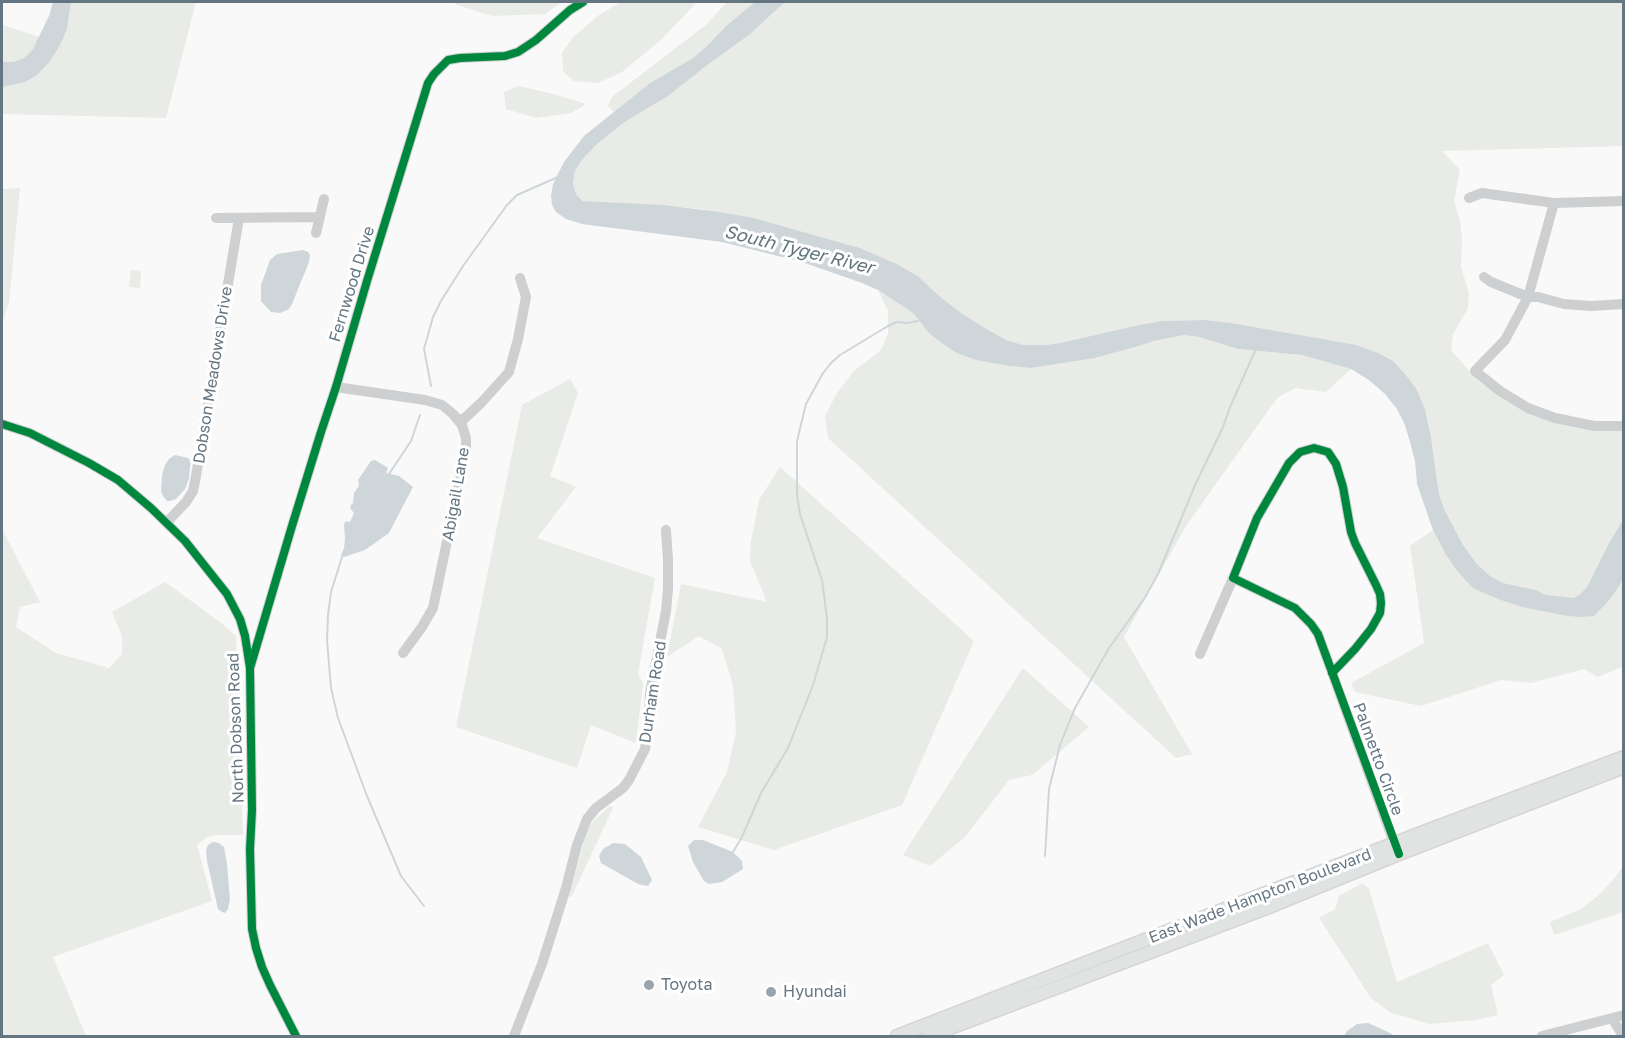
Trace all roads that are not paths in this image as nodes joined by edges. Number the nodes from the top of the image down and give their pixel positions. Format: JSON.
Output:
{"nodes":[{"id":1,"x":583,"y":2,"type":"edge"},
{"id":2,"x":1468,"y":198,"type":"dead end"},
{"id":3,"x":324,"y":199,"type":"dead end"},
{"id":4,"x":1623,"y":201,"type":"edge"},
{"id":5,"x":1554,"y":203,"type":"junction"},
{"id":6,"x":320,"y":217,"type":"junction"},
{"id":7,"x":216,"y":218,"type":"dead end"},
{"id":8,"x":239,"y":218,"type":"junction"},
{"id":9,"x":316,"y":233,"type":"dead end"},
{"id":10,"x":1484,"y":277,"type":"dead end"},
{"id":11,"x":520,"y":278,"type":"dead end"},
{"id":12,"x":1528,"y":297,"type":"junction"},
{"id":13,"x":1623,"y":304,"type":"edge"},
{"id":14,"x":336,"y":387,"type":"junction"},
{"id":15,"x":458,"y":420,"type":"junction"},
{"id":16,"x":2,"y":424,"type":"edge"},
{"id":17,"x":1623,"y":426,"type":"edge"},
{"id":18,"x":167,"y":522,"type":"junction"},
{"id":19,"x":666,"y":530,"type":"dead end"},
{"id":20,"x":1233,"y":578,"type":"junction"},
{"id":21,"x":403,"y":653,"type":"dead end"},
{"id":22,"x":1200,"y":654,"type":"dead end"},
{"id":23,"x":250,"y":668,"type":"junction"},
{"id":24,"x":1332,"y":673,"type":"junction"},
{"id":25,"x":1623,"y":757,"type":"edge"},
{"id":26,"x":1623,"y":767,"type":"edge"},
{"id":27,"x":1563,"y":785,"type":"junction"},
{"id":28,"x":1396,"y":849,"type":"junction"},
{"id":29,"x":965,"y":1017,"type":"junction"},
{"id":30,"x":1618,"y":1017,"type":"edge"},
{"id":31,"x":296,"y":1036,"type":"edge"},
{"id":32,"x":514,"y":1036,"type":"edge"},
{"id":33,"x":897,"y":1036,"type":"edge"},
{"id":34,"x":929,"y":1036,"type":"edge"},
{"id":35,"x":1542,"y":1036,"type":"edge"},
{"id":36,"x":1623,"y":1036,"type":"edge"}],
"edges":[{"from":1,"to":14,"type":"street","name":"Fernwood Drive"},
{"from":2,"to":5,"type":"street"},
{"from":3,"to":6,"type":"street"},
{"from":4,"to":5,"type":"street"},
{"from":5,"to":12,"type":"street"},
{"from":6,"to":8,"type":"street"},
{"from":6,"to":9,"type":"street"},
{"from":7,"to":8,"type":"street"},
{"from":8,"to":18,"type":"street","name":"Dobson Meadows Drive"},
{"from":10,"to":12,"type":"street"},
{"from":11,"to":15,"type":"street"},
{"from":12,"to":13,"type":"street"},
{"from":12,"to":17,"type":"street"},
{"from":14,"to":15,"type":"street"},
{"from":14,"to":23,"type":"street","name":"Fernwood Drive"},
{"from":15,"to":21,"type":"street","name":"Abigail Lane"},
{"from":16,"to":18,"type":"street","name":"North Dobson Road"},
{"from":18,"to":23,"type":"street","name":"North Dobson Road"},
{"from":19,"to":32,"type":"street","name":"Durham Road"},
{"from":20,"to":22,"type":"street"},
{"from":20,"to":24,"type":"street","name":"Palmetto Circle"},
{"from":20,"to":24,"type":"street"},
{"from":23,"to":31,"type":"street","name":"North Dobson Road"},
{"from":24,"to":28,"type":"street","name":"Palmetto Circle"},
{"from":25,"to":27,"type":"main road","name":"East Wade Hampton Boulevard"},
{"from":26,"to":27,"type":"main road","name":"East Wade Hampton Boulevard"},
{"from":27,"to":28,"type":"main road","name":"East Wade Hampton Boulevard"},
{"from":28,"to":29,"type":"main road","name":"East Wade Hampton Boulevard"},
{"from":29,"to":33,"type":"main road","name":"East Wade Hampton Boulevard"},
{"from":29,"to":34,"type":"main road","name":"East Wade Hampton Boulevard"},
{"from":30,"to":35,"type":"street"},
{"from":30,"to":36,"type":"street"}]}
